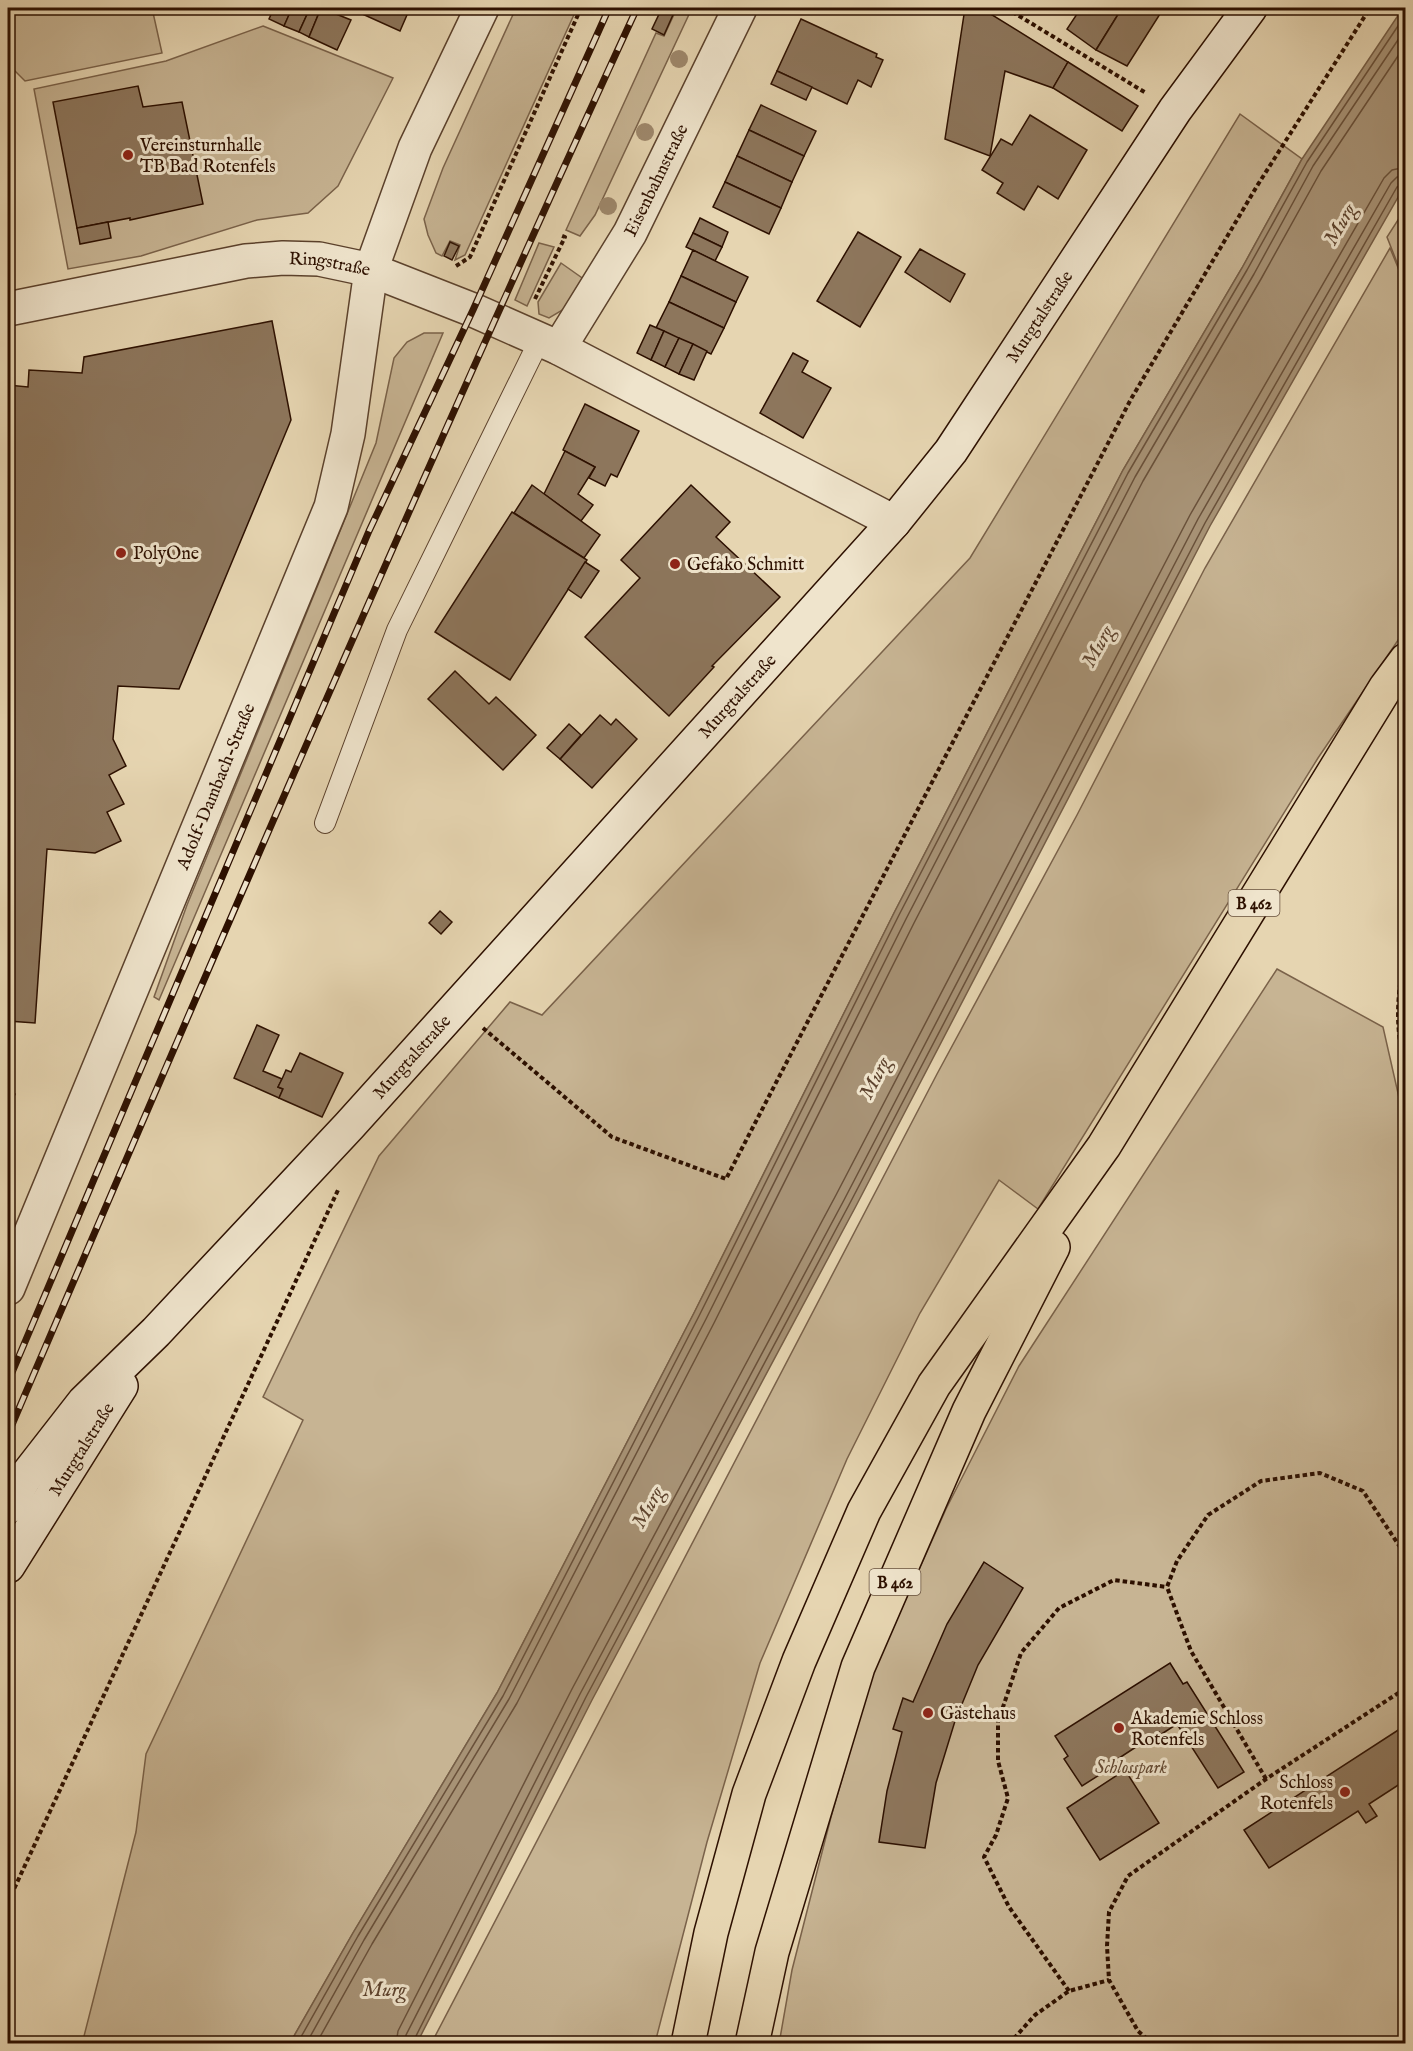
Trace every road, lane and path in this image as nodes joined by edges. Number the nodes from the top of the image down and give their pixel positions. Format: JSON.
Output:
{"nodes":[{"id":1,"x":482,"y":8,"type":"edge"},
{"id":2,"x":581,"y":8,"type":"edge"},
{"id":3,"x":740,"y":8,"type":"edge"},
{"id":4,"x":1006,"y":8,"type":"edge"},
{"id":5,"x":1250,"y":8,"type":"edge"},
{"id":6,"x":1370,"y":8,"type":"edge"},
{"id":7,"x":1175,"y":110,"type":"junction"},
{"id":8,"x":560,"y":235,"type":"dead end"},
{"id":9,"x":371,"y":270,"type":"junction"},
{"id":10,"x":436,"y":296,"type":"junction"},
{"id":11,"x":533,"y":303,"type":"dead end"},
{"id":12,"x":8,"y":309,"type":"edge"},
{"id":13,"x":550,"y":343,"type":"junction"},
{"id":14,"x":894,"y":522,"type":"junction"},
{"id":15,"x":1406,"y":660,"type":"edge"},
{"id":16,"x":325,"y":823,"type":"dead end"},
{"id":17,"x":1406,"y":953,"type":"edge"},
{"id":18,"x":505,"y":1048,"type":"dead end"},
{"id":19,"x":1406,"y":1067,"type":"edge"},
{"id":20,"x":1104,"y":1146,"type":"junction"},
{"id":21,"x":339,"y":1184,"type":"dead end"},
{"id":22,"x":8,"y":1288,"type":"edge"},
{"id":23,"x":156,"y":1332,"type":"junction"},
{"id":24,"x":8,"y":1507,"type":"edge"},
{"id":25,"x":1406,"y":1556,"type":"edge"},
{"id":26,"x":8,"y":1566,"type":"edge"},
{"id":27,"x":1167,"y":1587,"type":"junction"},
{"id":28,"x":1406,"y":1688,"type":"edge"},
{"id":29,"x":1266,"y":1779,"type":"junction"},
{"id":30,"x":8,"y":1902,"type":"edge"},
{"id":31,"x":1109,"y":1980,"type":"junction"},
{"id":32,"x":1069,"y":1990,"type":"junction"},
{"id":33,"x":688,"y":2043,"type":"edge"},
{"id":34,"x":752,"y":2043,"type":"edge"},
{"id":35,"x":1009,"y":2043,"type":"edge"},
{"id":36,"x":1153,"y":2043,"type":"edge"}],
"edges":[{"from":1,"to":9,"type":"street","name":"Ringstraße"},
{"from":2,"to":10,"type":"path"},
{"from":3,"to":13,"type":"street","name":"Eisenbahnstraße"},
{"from":4,"to":7,"type":"path"},
{"from":5,"to":7,"type":"street","name":"Murgtalstraße"},
{"from":6,"to":18,"type":"path"},
{"from":7,"to":14,"type":"street","name":"Murgtalstraße"},
{"from":8,"to":11,"type":"path"},
{"from":9,"to":10,"type":"street"},
{"from":9,"to":12,"type":"street","name":"Ringstraße"},
{"from":9,"to":22,"type":"street","name":"Adolf-Dambach-Straße"},
{"from":10,"to":13,"type":"street"},
{"from":13,"to":14,"type":"street"},
{"from":13,"to":16,"type":"lane"},
{"from":14,"to":23,"type":"street","name":"Murgtalstraße"},
{"from":15,"to":20,"type":"main road","number":"B 462"},
{"from":17,"to":19,"type":"path"},
{"from":20,"to":33,"type":"main road","number":"B 462"},
{"from":20,"to":34,"type":"main road","number":"B 462"},
{"from":21,"to":30,"type":"path"},
{"from":23,"to":24,"type":"street","name":"Murgtalstraße"},
{"from":23,"to":26,"type":"street","name":"Murgtalstraße"},
{"from":25,"to":27,"type":"path"},
{"from":27,"to":29,"type":"path"},
{"from":27,"to":32,"type":"path"},
{"from":28,"to":29,"type":"path"},
{"from":29,"to":31,"type":"path"},
{"from":31,"to":32,"type":"path"},
{"from":31,"to":36,"type":"path"},
{"from":32,"to":35,"type":"path"}]}
